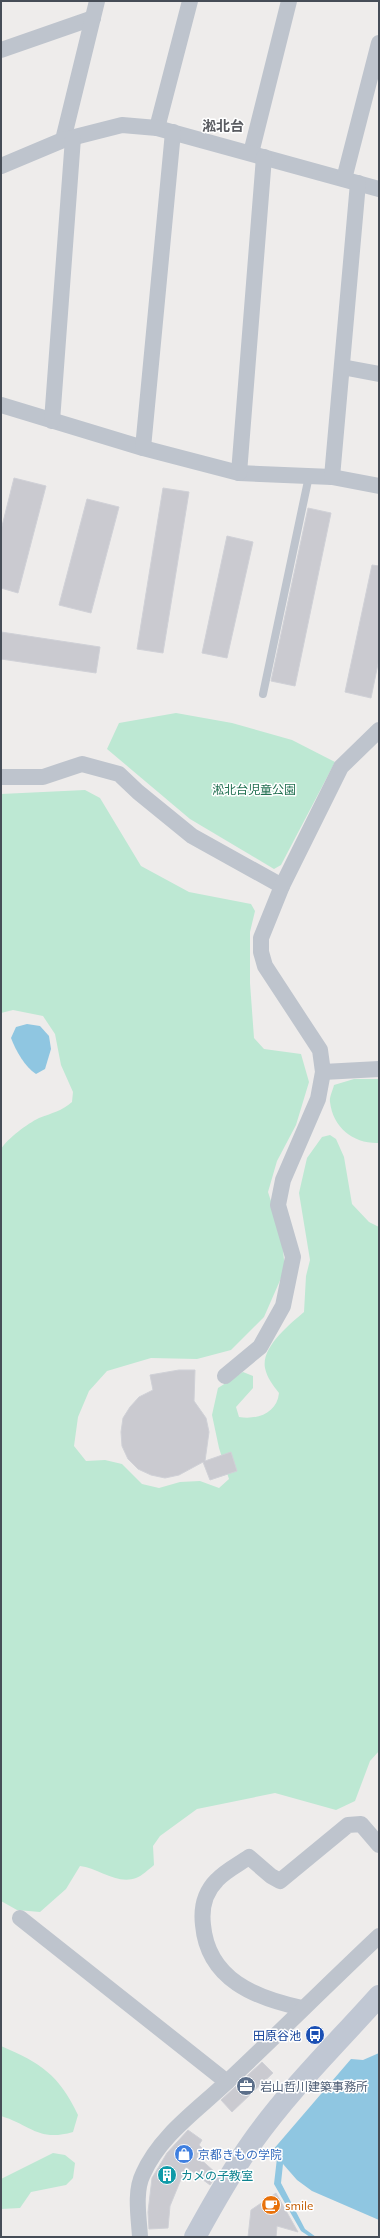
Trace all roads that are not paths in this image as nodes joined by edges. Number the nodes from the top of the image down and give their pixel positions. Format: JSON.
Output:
{"nodes":[{"id":1,"x":97,"y":1,"type":"edge"},
{"id":2,"x":190,"y":1,"type":"edge"},
{"id":3,"x":289,"y":1,"type":"edge"},
{"id":4,"x":93,"y":18,"type":"junction"},
{"id":5,"x":379,"y":43,"type":"edge"},
{"id":6,"x":1,"y":50,"type":"edge"},
{"id":7,"x":165,"y":130,"type":"junction"},
{"id":8,"x":68,"y":139,"type":"junction"},
{"id":9,"x":257,"y":155,"type":"junction"},
{"id":10,"x":1,"y":166,"type":"edge"},
{"id":11,"x":351,"y":181,"type":"junction"},
{"id":12,"x":379,"y":189,"type":"edge"},
{"id":13,"x":342,"y":367,"type":"junction"},
{"id":14,"x":379,"y":374,"type":"edge"},
{"id":15,"x":1,"y":405,"type":"edge"},
{"id":16,"x":52,"y":421,"type":"junction"},
{"id":17,"x":143,"y":448,"type":"junction"},
{"id":18,"x":239,"y":473,"type":"junction"},
{"id":19,"x":309,"y":476,"type":"junction"},
{"id":20,"x":332,"y":477,"type":"junction"},
{"id":21,"x":379,"y":486,"type":"edge"},
{"id":22,"x":263,"y":694,"type":"dead end"},
{"id":23,"x":379,"y":730,"type":"edge"},
{"id":24,"x":1,"y":777,"type":"edge"},
{"id":25,"x":282,"y":886,"type":"junction"},
{"id":26,"x":379,"y":1069,"type":"edge"},
{"id":27,"x":323,"y":1072,"type":"junction"},
{"id":28,"x":225,"y":1376,"type":"dead end"},
{"id":29,"x":379,"y":1845,"type":"edge"},
{"id":30,"x":20,"y":1918,"type":"dead end"},
{"id":31,"x":379,"y":1936,"type":"edge"},
{"id":32,"x":379,"y":1996,"type":"edge"},
{"id":33,"x":302,"y":2008,"type":"junction"},
{"id":34,"x":227,"y":2082,"type":"junction"},
{"id":35,"x":140,"y":2237,"type":"edge"},
{"id":36,"x":195,"y":2237,"type":"edge"}],
"edges":[{"from":1,"to":4,"type":"street"},
{"from":2,"to":7,"type":"street"},
{"from":3,"to":9,"type":"street"},
{"from":4,"to":6,"type":"street"},
{"from":4,"to":8,"type":"street"},
{"from":5,"to":11,"type":"street"},
{"from":7,"to":8,"type":"street"},
{"from":7,"to":9,"type":"street"},
{"from":7,"to":17,"type":"street"},
{"from":8,"to":10,"type":"street"},
{"from":8,"to":16,"type":"street"},
{"from":9,"to":11,"type":"street"},
{"from":9,"to":18,"type":"street"},
{"from":11,"to":12,"type":"street"},
{"from":11,"to":13,"type":"street"},
{"from":13,"to":14,"type":"street"},
{"from":13,"to":20,"type":"street"},
{"from":15,"to":16,"type":"street"},
{"from":16,"to":17,"type":"street"},
{"from":17,"to":18,"type":"street"},
{"from":18,"to":19,"type":"street"},
{"from":19,"to":20,"type":"street"},
{"from":19,"to":22,"type":"lane"},
{"from":20,"to":21,"type":"street"},
{"from":23,"to":25,"type":"street"},
{"from":24,"to":25,"type":"street"},
{"from":25,"to":27,"type":"street"},
{"from":26,"to":27,"type":"street"},
{"from":27,"to":28,"type":"street"},
{"from":29,"to":33,"type":"street"},
{"from":30,"to":34,"type":"street"},
{"from":31,"to":33,"type":"street"},
{"from":32,"to":36,"type":"street"},
{"from":33,"to":34,"type":"street"},
{"from":34,"to":35,"type":"street"}]}
